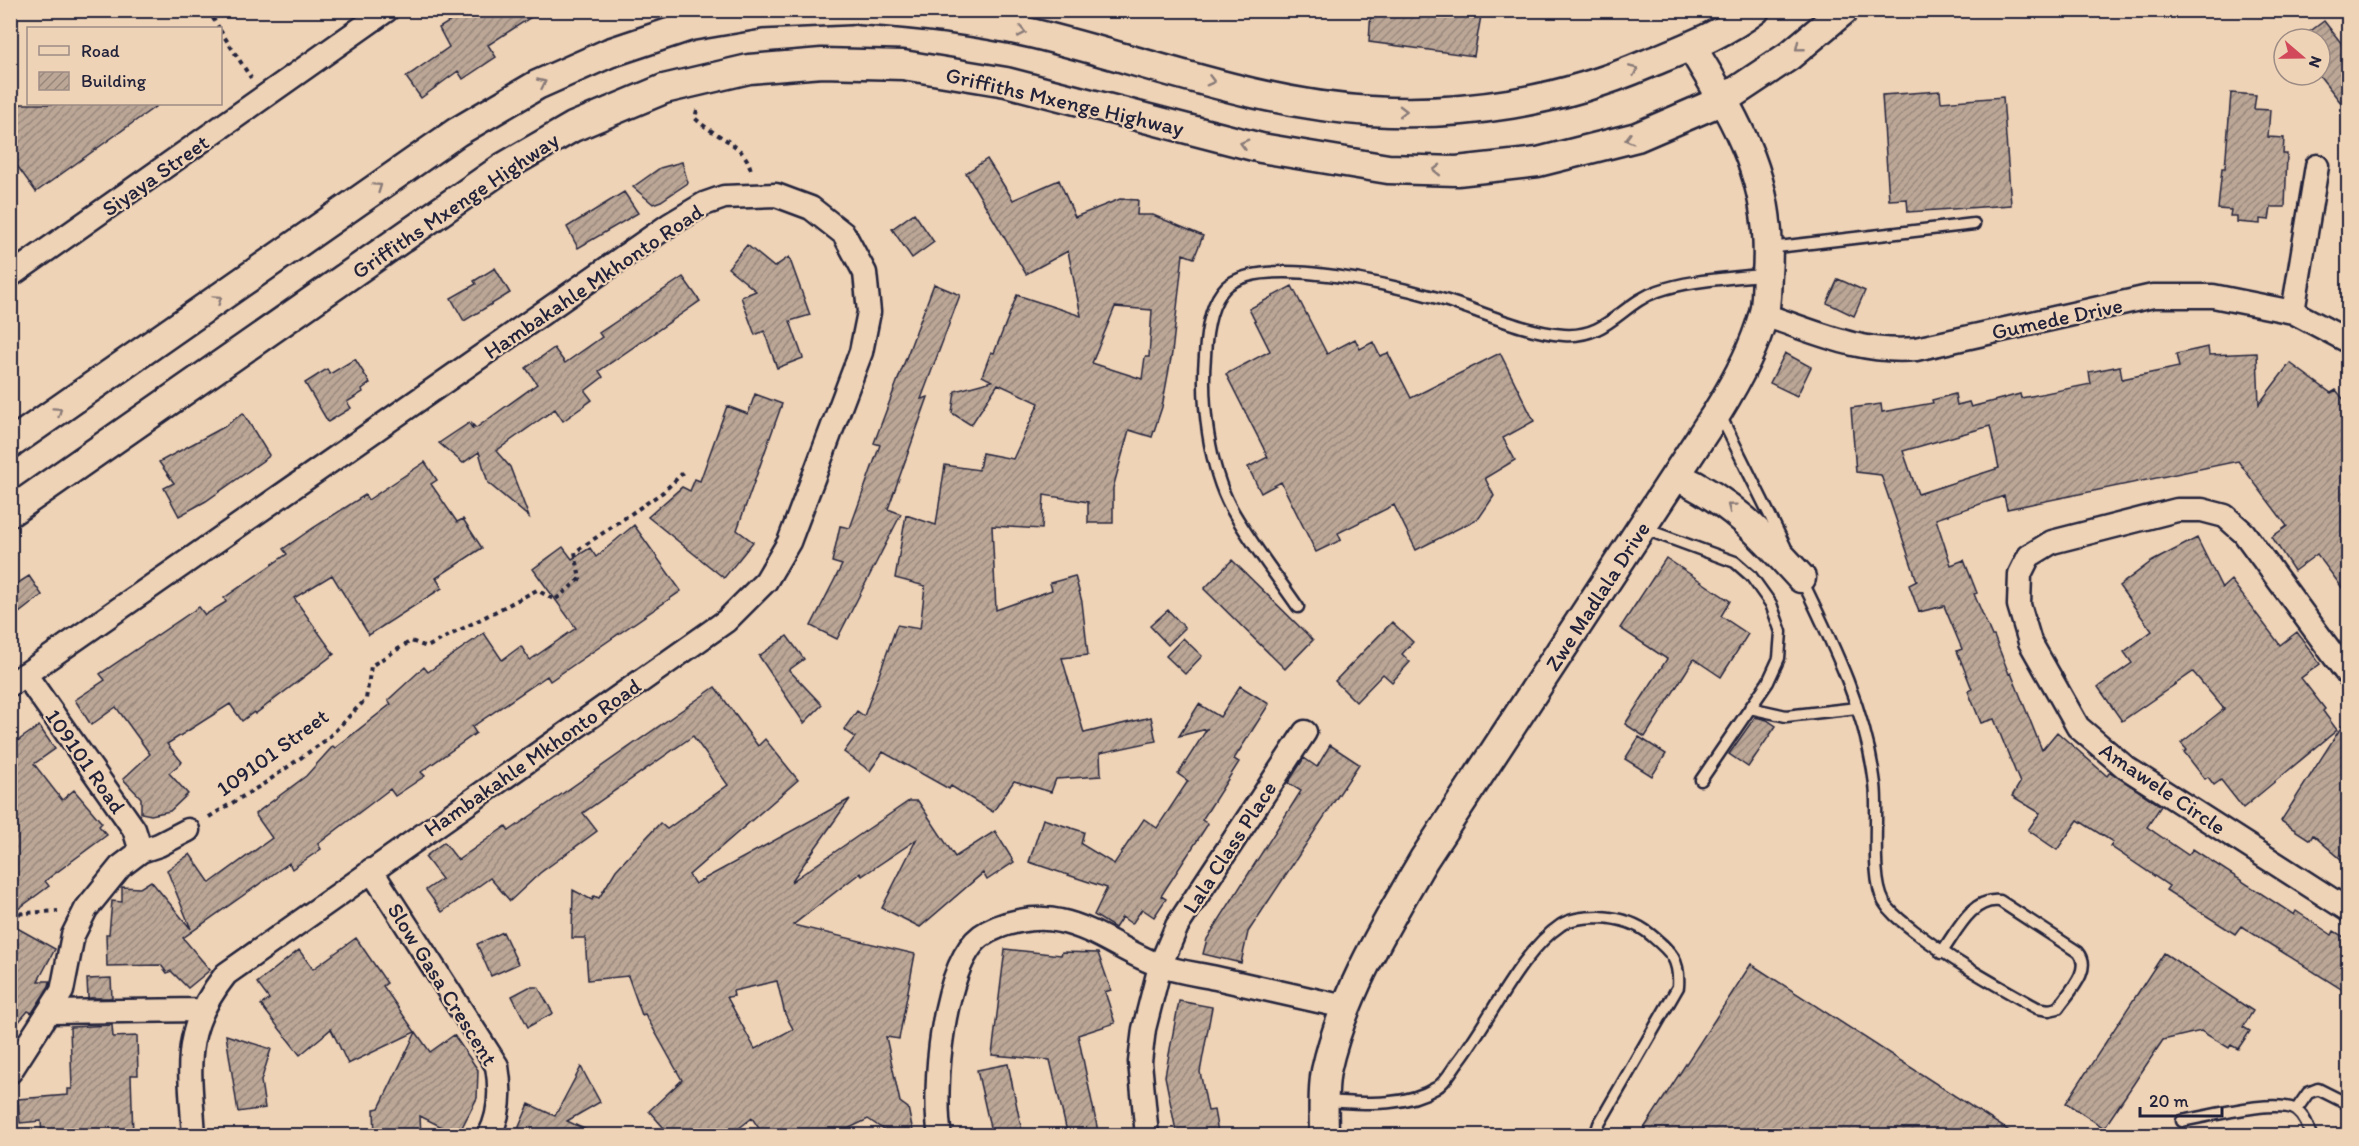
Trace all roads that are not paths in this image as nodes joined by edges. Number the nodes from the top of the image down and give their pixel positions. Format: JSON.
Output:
{"nodes":[{"id":1,"x":850,"y":10,"type":"edge"},
{"id":2,"x":860,"y":10,"type":"edge"},
{"id":3,"x":1755,"y":10,"type":"edge"},
{"id":4,"x":1844,"y":10,"type":"edge"},
{"id":5,"x":381,"y":12,"type":"edge"},
{"id":6,"x":1691,"y":46,"type":"junction"},
{"id":7,"x":1723,"y":100,"type":"junction"},
{"id":8,"x":2317,"y":166,"type":"dead end"},
{"id":9,"x":1974,"y":224,"type":"dead end"},
{"id":10,"x":1768,"y":261,"type":"junction"},
{"id":11,"x":10,"y":276,"type":"edge"},
{"id":12,"x":2293,"y":312,"type":"junction"},
{"id":13,"x":1764,"y":315,"type":"junction"},
{"id":14,"x":2349,"y":341,"type":"edge"},
{"id":15,"x":1718,"y":411,"type":"junction"},
{"id":16,"x":10,"y":444,"type":"edge"},
{"id":17,"x":1676,"y":476,"type":"junction"},
{"id":18,"x":10,"y":512,"type":"edge"},
{"id":19,"x":1641,"y":528,"type":"junction"},
{"id":20,"x":1801,"y":578,"type":"junction"},
{"id":21,"x":1299,"y":607,"type":"dead end"},
{"id":22,"x":2347,"y":669,"type":"edge"},
{"id":23,"x":16,"y":677,"type":"edge"},
{"id":24,"x":1750,"y":708,"type":"junction"},
{"id":25,"x":1857,"y":708,"type":"junction"},
{"id":26,"x":1305,"y":732,"type":"dead end"},
{"id":27,"x":1701,"y":780,"type":"dead end"},
{"id":28,"x":188,"y":830,"type":"road end"},
{"id":29,"x":141,"y":851,"type":"junction"},
{"id":30,"x":371,"y":870,"type":"junction"},
{"id":31,"x":2349,"y":910,"type":"edge"},
{"id":32,"x":1941,"y":953,"type":"junction"},
{"id":33,"x":1160,"y":966,"type":"junction"},
{"id":34,"x":1345,"y":1006,"type":"junction"},
{"id":35,"x":200,"y":1010,"type":"junction"},
{"id":36,"x":49,"y":1012,"type":"junction"},
{"id":37,"x":10,"y":1072,"type":"edge"},
{"id":38,"x":1325,"y":1101,"type":"junction"},
{"id":39,"x":2349,"y":1104,"type":"edge"},
{"id":40,"x":2296,"y":1110,"type":"junction"},
{"id":41,"x":2182,"y":1121,"type":"dead end"},
{"id":42,"x":194,"y":1136,"type":"edge"},
{"id":43,"x":489,"y":1136,"type":"edge"},
{"id":44,"x":940,"y":1136,"type":"edge"},
{"id":45,"x":1147,"y":1136,"type":"edge"},
{"id":46,"x":1324,"y":1136,"type":"edge"},
{"id":47,"x":1595,"y":1136,"type":"edge"},
{"id":48,"x":2311,"y":1136,"type":"edge"}],
"edges":[{"from":16,"to":1,"type":"street","one_way":true},
{"from":2,"to":6,"type":"street","one_way":true},
{"from":3,"to":6,"type":"street"},
{"from":4,"to":7,"type":"street","name":"Griffiths Mxenge Highway","one_way":true},
{"from":5,"to":11,"type":"street","name":"Siyaya Street"},
{"from":6,"to":7,"type":"street","name":"Zwe Madlala Drive"},
{"from":7,"to":10,"type":"street","name":"Zwe Madlala Drive"},
{"from":7,"to":18,"type":"street","name":"Griffiths Mxenge Highway","one_way":true},
{"from":8,"to":12,"type":"street"},
{"from":9,"to":10,"type":"lane"},
{"from":10,"to":13,"type":"street","name":"Zwe Madlala Drive"},
{"from":10,"to":21,"type":"lane"},
{"from":12,"to":13,"type":"street","name":"Gumede Drive"},
{"from":12,"to":14,"type":"street","name":"Gumede Drive"},
{"from":13,"to":15,"type":"street","name":"Zwe Madlala Drive"},
{"from":15,"to":17,"type":"street","name":"Zwe Madlala Drive"},
{"from":15,"to":20,"type":"lane"},
{"from":17,"to":19,"type":"street","name":"Zwe Madlala Drive"},
{"from":20,"to":17,"type":"street","one_way":true},
{"from":19,"to":24,"type":"lane"},
{"from":19,"to":34,"type":"street","name":"Zwe Madlala Drive"},
{"from":20,"to":25,"type":"lane"},
{"from":22,"to":31,"type":"street","name":"Amawele Circle"},
{"from":23,"to":29,"type":"street","name":"109101 Road"},
{"from":23,"to":30,"type":"street","name":"Hambakahle Mkhonto Road"},
{"from":24,"to":25,"type":"lane"},
{"from":24,"to":27,"type":"lane"},
{"from":25,"to":32,"type":"lane"},
{"from":26,"to":33,"type":"street","name":"Lala Class Place"},
{"from":28,"to":29,"type":"street"},
{"from":29,"to":36,"type":"street"},
{"from":30,"to":35,"type":"street","name":"Hambakahle Mkhonto Road"},
{"from":30,"to":43,"type":"street","name":"Slow Gasa Crescent"},
{"from":32,"to":32,"type":"lane"},
{"from":33,"to":34,"type":"street"},
{"from":33,"to":44,"type":"street"},
{"from":33,"to":45,"type":"street","name":"Lala Class Place"},
{"from":34,"to":38,"type":"street","name":"Zwe Madlala Drive"},
{"from":35,"to":36,"type":"street"},
{"from":35,"to":42,"type":"street","name":"Hambakahle Mkhonto Road"},
{"from":36,"to":37,"type":"street"},
{"from":38,"to":46,"type":"street","name":"Zwe Madlala Drive"},
{"from":38,"to":47,"type":"lane"},
{"from":39,"to":40,"type":"lane"},
{"from":40,"to":41,"type":"lane"},
{"from":40,"to":48,"type":"lane"}]}
